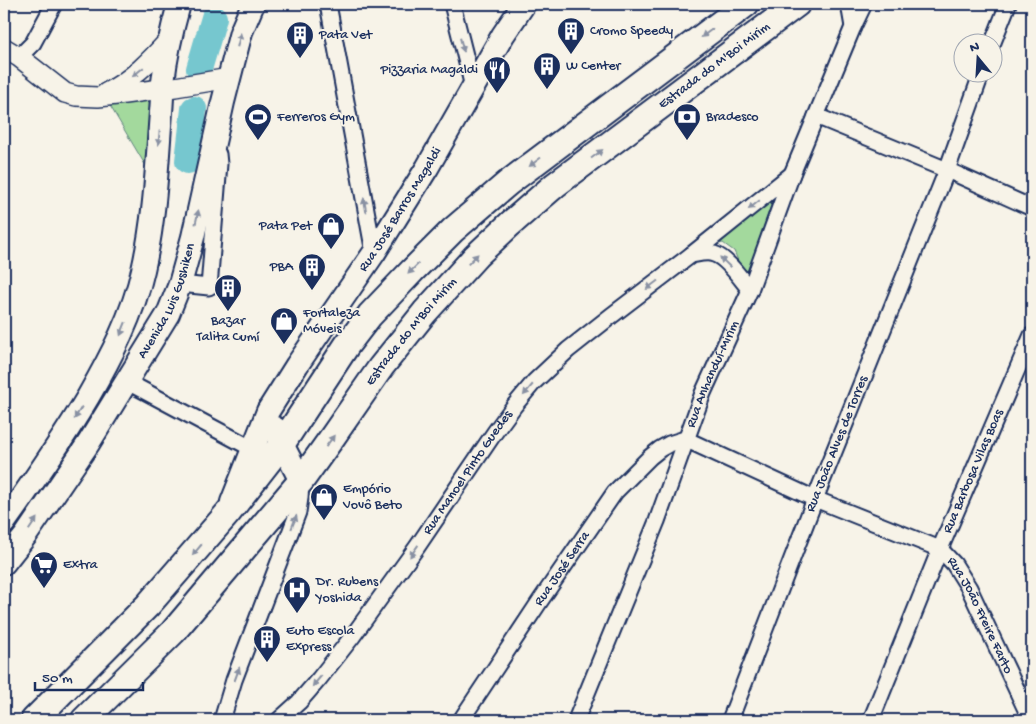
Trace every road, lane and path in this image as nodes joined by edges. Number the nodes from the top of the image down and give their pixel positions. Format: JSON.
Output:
{"nodes":[{"id":1,"x":54,"y":4,"type":"edge"},
{"id":2,"x":179,"y":4,"type":"edge"},
{"id":3,"x":252,"y":4,"type":"edge"},
{"id":4,"x":328,"y":4,"type":"edge"},
{"id":5,"x":452,"y":4,"type":"edge"},
{"id":6,"x":524,"y":4,"type":"edge"},
{"id":7,"x":746,"y":4,"type":"edge"},
{"id":8,"x":797,"y":4,"type":"edge"},
{"id":9,"x":849,"y":4,"type":"edge"},
{"id":10,"x":864,"y":4,"type":"edge"},
{"id":11,"x":1008,"y":4,"type":"edge"},
{"id":12,"x":853,"y":27,"type":"junction"},
{"id":13,"x":997,"y":32,"type":"edge"},
{"id":14,"x":170,"y":39,"type":"junction"},
{"id":15,"x":12,"y":52,"type":"edge"},
{"id":16,"x":230,"y":78,"type":"junction"},
{"id":17,"x":978,"y":82,"type":"edge"},
{"id":18,"x":473,"y":87,"type":"junction"},
{"id":19,"x":162,"y":89,"type":"junction"},
{"id":20,"x":98,"y":97,"type":"junction"},
{"id":21,"x":816,"y":116,"type":"junction"},
{"id":22,"x":947,"y":170,"type":"junction"},
{"id":23,"x":792,"y":174,"type":"junction"},
{"id":24,"x":1032,"y":208,"type":"edge"},
{"id":25,"x":374,"y":253,"type":"junction"},
{"id":26,"x":690,"y":255,"type":"junction"},
{"id":27,"x":750,"y":290,"type":"junction"},
{"id":28,"x":1032,"y":335,"type":"edge"},
{"id":29,"x":128,"y":379,"type":"junction"},
{"id":30,"x":268,"y":410,"type":"junction"},
{"id":31,"x":685,"y":440,"type":"junction"},
{"id":32,"x":282,"y":444,"type":"junction"},
{"id":33,"x":253,"y":449,"type":"junction"},
{"id":34,"x":300,"y":480,"type":"junction"},
{"id":35,"x":815,"y":499,"type":"junction"},
{"id":36,"x":228,"y":512,"type":"junction"},
{"id":37,"x":4,"y":524,"type":"edge"},
{"id":38,"x":940,"y":549,"type":"junction"},
{"id":39,"x":4,"y":563,"type":"edge"},
{"id":40,"x":1030,"y":716,"type":"edge"},
{"id":41,"x":34,"y":720,"type":"edge"},
{"id":42,"x":84,"y":720,"type":"edge"},
{"id":43,"x":222,"y":720,"type":"edge"},
{"id":44,"x":279,"y":720,"type":"edge"},
{"id":45,"x":461,"y":720,"type":"edge"},
{"id":46,"x":576,"y":720,"type":"edge"},
{"id":47,"x":730,"y":720,"type":"edge"},
{"id":48,"x":871,"y":720,"type":"edge"}],
"edges":[{"from":1,"to":15,"type":"street"},
{"from":2,"to":14,"type":"main road","name":"Avenida Luis Gushiken"},
{"from":16,"to":3,"type":"main road","name":"Avenida Luis Gushiken","one_way":true},
{"from":25,"to":4,"type":"street","one_way":true},
{"from":5,"to":18,"type":"street","one_way":true},
{"from":6,"to":18,"type":"main road","name":"Rua José Barros Magaldi"},
{"from":7,"to":32,"type":"main road","one_way":true},
{"from":34,"to":8,"type":"main road","name":"Estrada do M'Boi Mirim","one_way":true},
{"from":9,"to":12,"type":"street"},
{"from":10,"to":12,"type":"street","name":"Rua Anhanduí-Mirim"},
{"from":11,"to":13,"type":"street"},
{"from":12,"to":21,"type":"street","name":"Rua Anhanduí-Mirim"},
{"from":14,"to":19,"type":"main road","name":"Avenida Luis Gushiken"},
{"from":14,"to":20,"type":"street","one_way":true},
{"from":15,"to":20,"type":"street"},
{"from":16,"to":19,"type":"street"},
{"from":16,"to":29,"type":"main road","name":"Avenida Luis Gushiken"},
{"from":17,"to":22,"type":"street","name":"Rua João Alves de Torres"},
{"from":18,"to":25,"type":"main road","name":"Rua José Barros Magaldi"},
{"from":19,"to":20,"type":"street"},
{"from":19,"to":37,"type":"main road","name":"Avenida Luis Gushiken","one_way":true},
{"from":21,"to":22,"type":"street"},
{"from":21,"to":23,"type":"street","name":"Rua Anhanduí-Mirim"},
{"from":22,"to":24,"type":"street"},
{"from":22,"to":35,"type":"street","name":"Rua João Alves de Torres"},
{"from":23,"to":26,"type":"street","name":"Rua Manoel Pinto Guedes","one_way":true},
{"from":23,"to":27,"type":"street","name":"Rua Anhanduí-Mirim"},
{"from":25,"to":30,"type":"main road","name":"Rua José Barros Magaldi"},
{"from":27,"to":26,"type":"street","one_way":true},
{"from":26,"to":44,"type":"street","name":"Rua Manoel Pinto Guedes","one_way":true},
{"from":27,"to":31,"type":"street","name":"Rua Anhanduí-Mirim"},
{"from":28,"to":38,"type":"street","name":"Rua Barbosa Vilas Boas"},
{"from":29,"to":33,"type":"street"},
{"from":39,"to":29,"type":"main road","name":"Avenida Luis Gushiken","one_way":true},
{"from":30,"to":32,"type":"main road"},
{"from":30,"to":33,"type":"main road","name":"Rua José Barros Magaldi"},
{"from":31,"to":35,"type":"street","name":"Rua João Freire Farto"},
{"from":31,"to":45,"type":"street","name":"Rua José Serra"},
{"from":31,"to":46,"type":"street","name":"Rua Anhanduí-Mirim"},
{"from":32,"to":34,"type":"main road"},
{"from":32,"to":36,"type":"main road"},
{"from":33,"to":36,"type":"main road","name":"Rua José Barros Magaldi"},
{"from":34,"to":42,"type":"main road","name":"Estrada do M'Boi Mirim"},
{"from":43,"to":34,"type":"street","one_way":true},
{"from":35,"to":38,"type":"street","name":"Rua João Freire Farto"},
{"from":35,"to":47,"type":"street","name":"Rua João Alves de Torres"},
{"from":36,"to":41,"type":"main road","one_way":true},
{"from":38,"to":40,"type":"street","name":"Rua João Freire Farto"},
{"from":38,"to":48,"type":"street","name":"Rua Barbosa Vilas Boas"}]}
